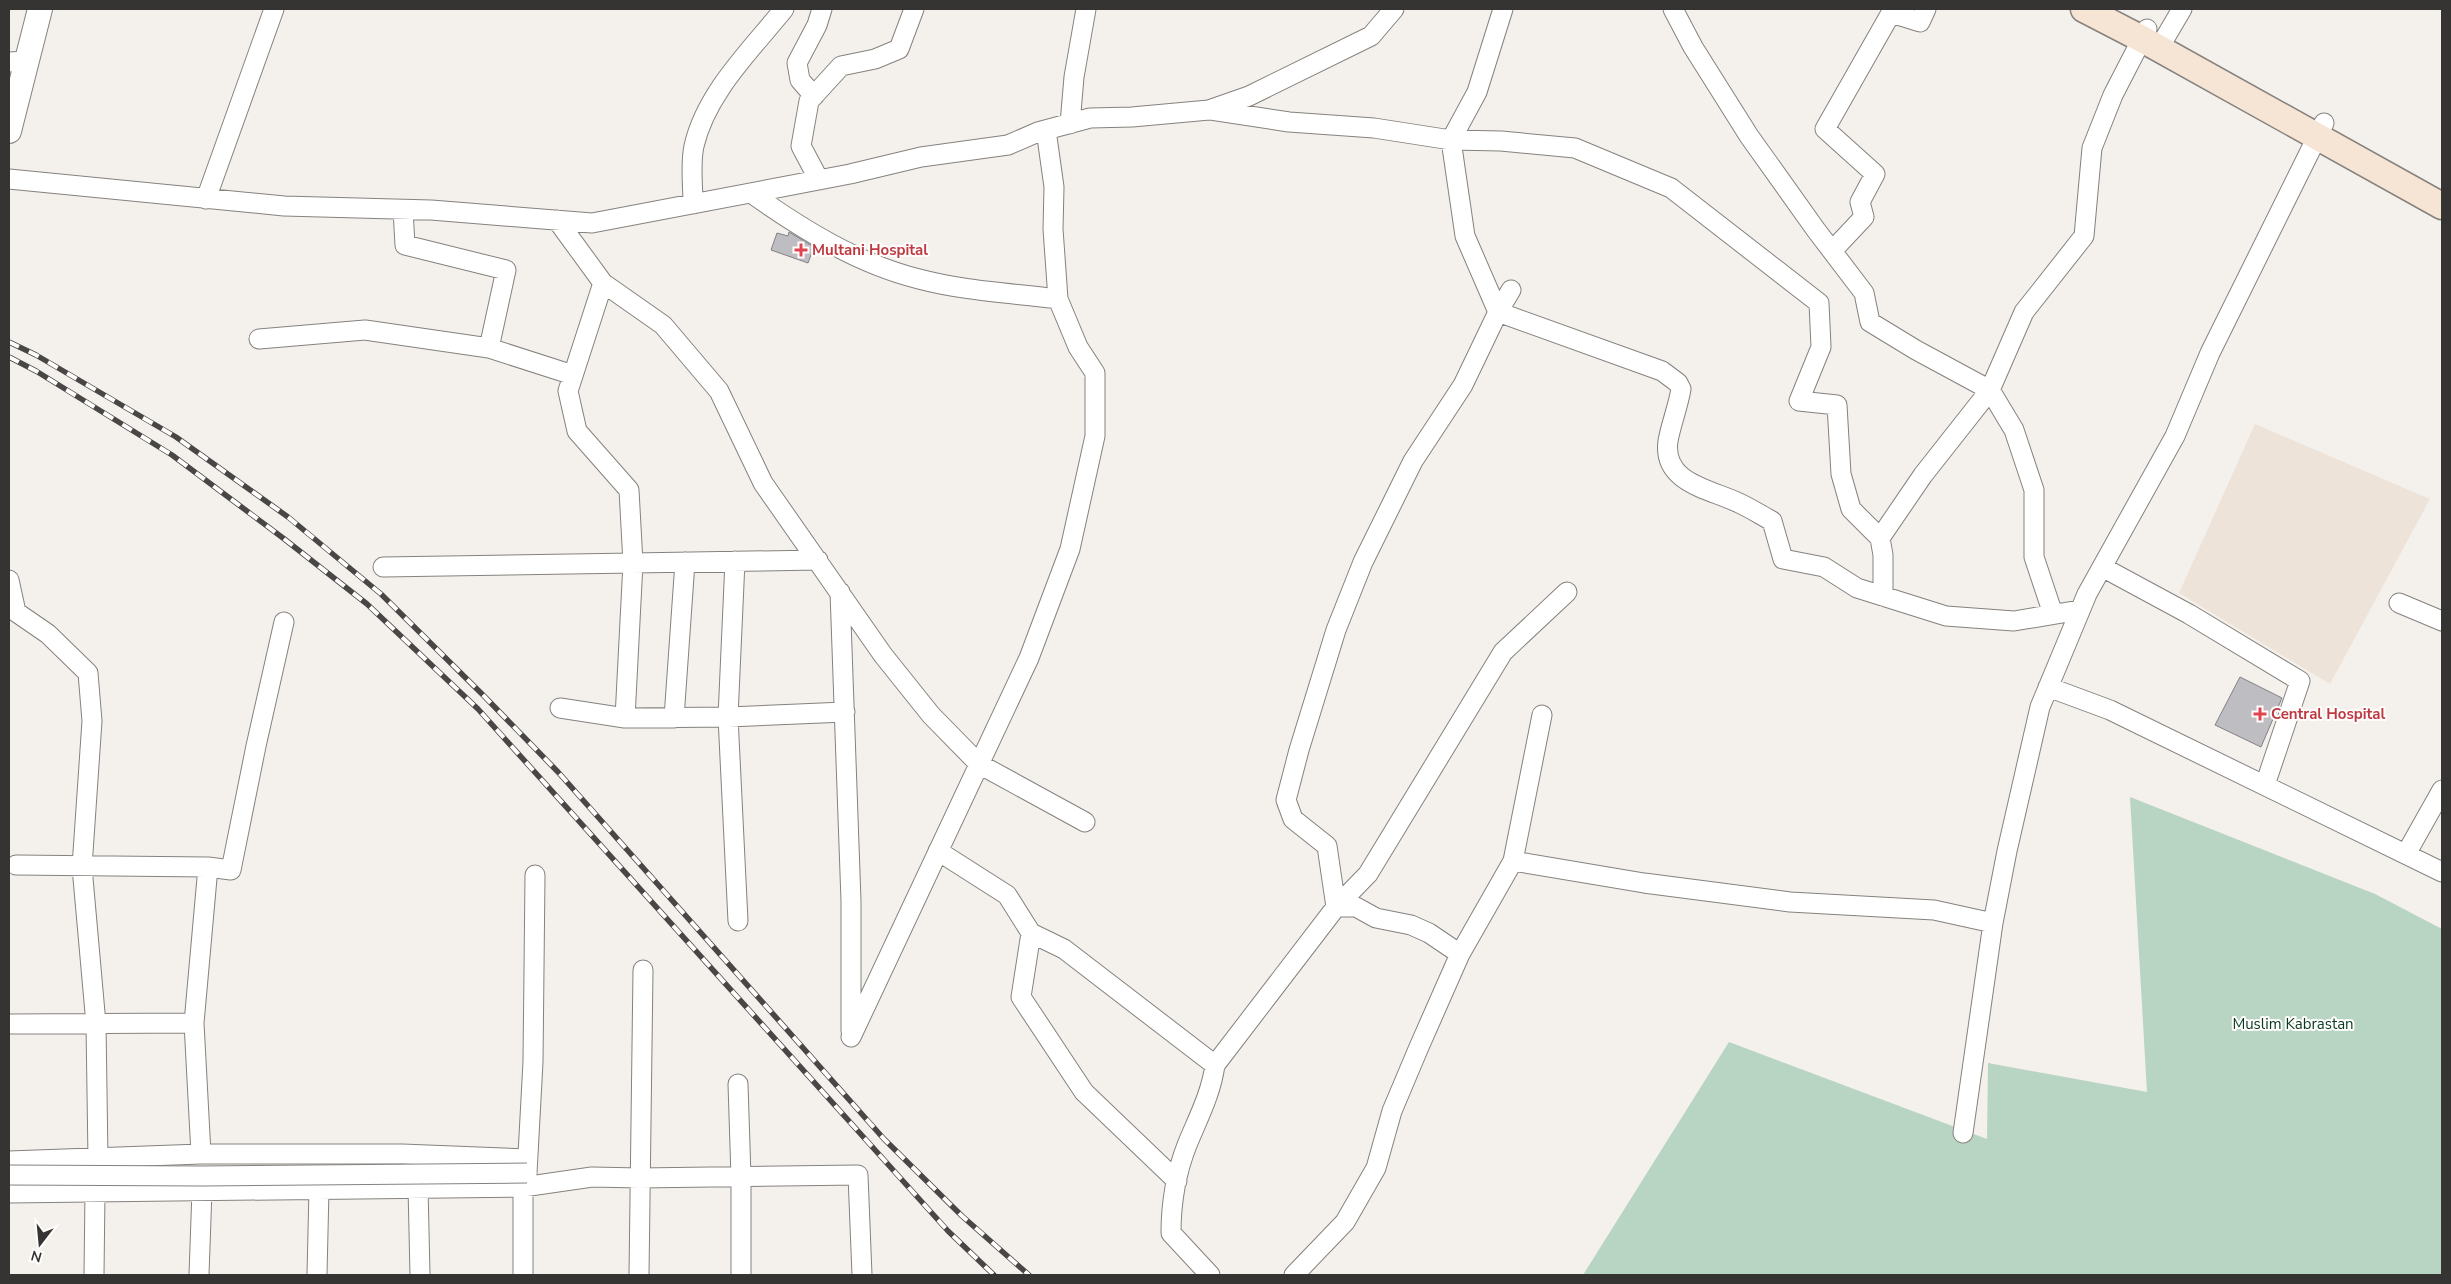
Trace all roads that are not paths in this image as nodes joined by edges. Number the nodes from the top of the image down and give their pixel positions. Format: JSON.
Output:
{"nodes":[{"id":1,"x":40,"y":9,"type":"edge"},
{"id":2,"x":274,"y":9,"type":"edge"},
{"id":3,"x":784,"y":9,"type":"edge"},
{"id":4,"x":822,"y":9,"type":"edge"},
{"id":5,"x":914,"y":9,"type":"edge"},
{"id":6,"x":1086,"y":9,"type":"edge"},
{"id":7,"x":1394,"y":9,"type":"edge"},
{"id":8,"x":1503,"y":9,"type":"edge"},
{"id":9,"x":1673,"y":9,"type":"edge"},
{"id":10,"x":1926,"y":9,"type":"edge"},
{"id":11,"x":2084,"y":9,"type":"edge"},
{"id":12,"x":2112,"y":9,"type":"edge"},
{"id":13,"x":2182,"y":9,"type":"edge"},
{"id":14,"x":2154,"y":38,"type":"junction"},
{"id":15,"x":18,"y":62,"type":"edge"},
{"id":16,"x":814,"y":96,"type":"junction"},
{"id":17,"x":1209,"y":110,"type":"junction"},
{"id":18,"x":1070,"y":124,"type":"junction"},
{"id":19,"x":1046,"y":130,"type":"junction"},
{"id":20,"x":2321,"y":130,"type":"junction"},
{"id":21,"x":9,"y":131,"type":"edge"},
{"id":22,"x":1452,"y":140,"type":"junction"},
{"id":23,"x":9,"y":179,"type":"edge"},
{"id":24,"x":819,"y":180,"type":"junction"},
{"id":25,"x":2442,"y":187,"type":"edge"},
{"id":26,"x":751,"y":193,"type":"junction"},
{"id":27,"x":206,"y":199,"type":"junction"},
{"id":28,"x":693,"y":204,"type":"junction"},
{"id":29,"x":2442,"y":206,"type":"edge"},
{"id":30,"x":403,"y":210,"type":"junction"},
{"id":31,"x":557,"y":220,"type":"junction"},
{"id":32,"x":1832,"y":251,"type":"junction"},
{"id":33,"x":603,"y":283,"type":"junction"},
{"id":34,"x":1511,"y":290,"type":"dead end"},
{"id":35,"x":1058,"y":299,"type":"junction"},
{"id":36,"x":1498,"y":312,"type":"junction"},
{"id":37,"x":259,"y":339,"type":"dead end"},
{"id":38,"x":490,"y":348,"type":"junction"},
{"id":39,"x":573,"y":375,"type":"junction"},
{"id":40,"x":1990,"y":390,"type":"junction"},
{"id":41,"x":1880,"y":538,"type":"junction"},
{"id":42,"x":818,"y":560,"type":"junction"},
{"id":43,"x":735,"y":561,"type":"junction"},
{"id":44,"x":685,"y":562,"type":"junction"},
{"id":45,"x":633,"y":563,"type":"junction"},
{"id":46,"x":382,"y":567,"type":"dead end"},
{"id":47,"x":2102,"y":567,"type":"junction"},
{"id":48,"x":9,"y":580,"type":"edge"},
{"id":49,"x":840,"y":592,"type":"junction"},
{"id":50,"x":1567,"y":592,"type":"dead end"},
{"id":51,"x":1883,"y":596,"type":"junction"},
{"id":52,"x":2398,"y":603,"type":"dead end"},
{"id":53,"x":2080,"y":610,"type":"junction"},
{"id":54,"x":2054,"y":614,"type":"junction"},
{"id":55,"x":284,"y":622,"type":"dead end"},
{"id":56,"x":2442,"y":622,"type":"edge"},
{"id":57,"x":2048,"y":687,"type":"junction"},
{"id":58,"x":560,"y":708,"type":"dead end"},
{"id":59,"x":845,"y":712,"type":"junction"},
{"id":60,"x":1542,"y":715,"type":"dead end"},
{"id":61,"x":728,"y":717,"type":"junction"},
{"id":62,"x":625,"y":718,"type":"junction"},
{"id":63,"x":674,"y":718,"type":"junction"},
{"id":64,"x":979,"y":764,"type":"junction"},
{"id":65,"x":2265,"y":785,"type":"junction"},
{"id":66,"x":2442,"y":790,"type":"edge"},
{"id":67,"x":1085,"y":822,"type":"dead end"},
{"id":68,"x":938,"y":851,"type":"junction"},
{"id":69,"x":2406,"y":854,"type":"junction"},
{"id":70,"x":1513,"y":860,"type":"junction"},
{"id":71,"x":16,"y":865,"type":"dead end"},
{"id":72,"x":82,"y":867,"type":"junction"},
{"id":73,"x":208,"y":867,"type":"junction"},
{"id":74,"x":2442,"y":872,"type":"edge"},
{"id":75,"x":535,"y":875,"type":"dead end"},
{"id":76,"x":1336,"y":907,"type":"junction"},
{"id":77,"x":738,"y":921,"type":"dead end"},
{"id":78,"x":1993,"y":923,"type":"junction"},
{"id":79,"x":1031,"y":932,"type":"junction"},
{"id":80,"x":1460,"y":954,"type":"junction"},
{"id":81,"x":643,"y":970,"type":"dead end"},
{"id":82,"x":194,"y":1023,"type":"junction"},
{"id":83,"x":9,"y":1024,"type":"edge"},
{"id":84,"x":96,"y":1024,"type":"junction"},
{"id":85,"x":1214,"y":1065,"type":"junction"},
{"id":86,"x":738,"y":1084,"type":"dead end"},
{"id":87,"x":1963,"y":1133,"type":"dead end"},
{"id":88,"x":200,"y":1154,"type":"junction"},
{"id":89,"x":98,"y":1159,"type":"junction"},
{"id":90,"x":9,"y":1161,"type":"edge"},
{"id":91,"x":526,"y":1173,"type":"junction"},
{"id":92,"x":9,"y":1175,"type":"edge"},
{"id":93,"x":741,"y":1177,"type":"junction"},
{"id":94,"x":640,"y":1178,"type":"junction"},
{"id":95,"x":1177,"y":1181,"type":"junction"},
{"id":96,"x":319,"y":1188,"type":"junction"},
{"id":97,"x":418,"y":1188,"type":"junction"},
{"id":98,"x":202,"y":1190,"type":"junction"},
{"id":99,"x":95,"y":1191,"type":"junction"},
{"id":100,"x":9,"y":1193,"type":"edge"},
{"id":101,"x":94,"y":1275,"type":"edge"},
{"id":102,"x":199,"y":1275,"type":"edge"},
{"id":103,"x":318,"y":1275,"type":"edge"},
{"id":104,"x":420,"y":1275,"type":"edge"},
{"id":105,"x":523,"y":1275,"type":"edge"},
{"id":106,"x":639,"y":1275,"type":"edge"},
{"id":107,"x":741,"y":1275,"type":"edge"},
{"id":108,"x":862,"y":1275,"type":"edge"},
{"id":109,"x":1210,"y":1275,"type":"edge"},
{"id":110,"x":1294,"y":1275,"type":"edge"}],
"edges":[{"from":1,"to":15,"type":"street"},
{"from":2,"to":27,"type":"street"},
{"from":3,"to":28,"type":"street"},
{"from":4,"to":16,"type":"street"},
{"from":5,"to":16,"type":"street"},
{"from":6,"to":18,"type":"street"},
{"from":7,"to":17,"type":"street"},
{"from":8,"to":22,"type":"street"},
{"from":9,"to":32,"type":"street"},
{"from":10,"to":32,"type":"street"},
{"from":11,"to":14,"type":"main road"},
{"from":12,"to":14,"type":"main road"},
{"from":13,"to":14,"type":"street"},
{"from":14,"to":20,"type":"main road"},
{"from":14,"to":40,"type":"street"},
{"from":15,"to":21,"type":"street"},
{"from":16,"to":24,"type":"street"},
{"from":17,"to":18,"type":"street"},
{"from":17,"to":22,"type":"street"},
{"from":18,"to":19,"type":"street"},
{"from":19,"to":24,"type":"street"},
{"from":19,"to":35,"type":"street"},
{"from":20,"to":25,"type":"main road"},
{"from":20,"to":29,"type":"main road"},
{"from":20,"to":47,"type":"street"},
{"from":22,"to":36,"type":"street"},
{"from":22,"to":41,"type":"street"},
{"from":23,"to":27,"type":"street"},
{"from":24,"to":26,"type":"street"},
{"from":26,"to":28,"type":"street"},
{"from":26,"to":35,"type":"street"},
{"from":27,"to":30,"type":"street"},
{"from":28,"to":31,"type":"street"},
{"from":30,"to":31,"type":"street"},
{"from":30,"to":38,"type":"street"},
{"from":31,"to":33,"type":"street"},
{"from":32,"to":40,"type":"street"},
{"from":33,"to":39,"type":"street"},
{"from":33,"to":42,"type":"street"},
{"from":34,"to":36,"type":"street"},
{"from":35,"to":64,"type":"street"},
{"from":36,"to":51,"type":"street"},
{"from":36,"to":76,"type":"street"},
{"from":37,"to":38,"type":"street"},
{"from":38,"to":39,"type":"street"},
{"from":39,"to":45,"type":"street"},
{"from":40,"to":41,"type":"street"},
{"from":40,"to":54,"type":"street"},
{"from":41,"to":51,"type":"street"},
{"from":42,"to":43,"type":"street"},
{"from":42,"to":49,"type":"street"},
{"from":43,"to":44,"type":"street"},
{"from":43,"to":61,"type":"street"},
{"from":44,"to":45,"type":"street"},
{"from":44,"to":63,"type":"street"},
{"from":45,"to":46,"type":"street"},
{"from":45,"to":62,"type":"street"},
{"from":47,"to":53,"type":"street"},
{"from":47,"to":65,"type":"street"},
{"from":48,"to":72,"type":"street"},
{"from":49,"to":59,"type":"street"},
{"from":49,"to":64,"type":"street"},
{"from":50,"to":76,"type":"street"},
{"from":51,"to":54,"type":"street"},
{"from":52,"to":56,"type":"street"},
{"from":53,"to":54,"type":"street"},
{"from":53,"to":57,"type":"street"},
{"from":55,"to":73,"type":"street"},
{"from":57,"to":65,"type":"street"},
{"from":57,"to":78,"type":"street"},
{"from":58,"to":62,"type":"street"},
{"from":59,"to":61,"type":"street"},
{"from":59,"to":68,"type":"street"},
{"from":60,"to":70,"type":"street"},
{"from":61,"to":63,"type":"street"},
{"from":61,"to":77,"type":"street"},
{"from":62,"to":63,"type":"street"},
{"from":64,"to":67,"type":"street"},
{"from":64,"to":68,"type":"street"},
{"from":65,"to":69,"type":"street"},
{"from":66,"to":69,"type":"street"},
{"from":68,"to":79,"type":"street"},
{"from":69,"to":74,"type":"street"},
{"from":70,"to":78,"type":"street"},
{"from":70,"to":80,"type":"street"},
{"from":71,"to":72,"type":"street"},
{"from":72,"to":73,"type":"street"},
{"from":72,"to":84,"type":"street"},
{"from":73,"to":82,"type":"street"},
{"from":75,"to":91,"type":"street"},
{"from":76,"to":80,"type":"street"},
{"from":76,"to":85,"type":"street"},
{"from":78,"to":87,"type":"street"},
{"from":79,"to":85,"type":"street"},
{"from":79,"to":95,"type":"street"},
{"from":80,"to":110,"type":"street"},
{"from":81,"to":94,"type":"street"},
{"from":82,"to":84,"type":"street"},
{"from":82,"to":88,"type":"street"},
{"from":83,"to":84,"type":"street"},
{"from":84,"to":89,"type":"street"},
{"from":85,"to":95,"type":"street"},
{"from":86,"to":93,"type":"street"},
{"from":88,"to":89,"type":"street"},
{"from":88,"to":91,"type":"street"},
{"from":89,"to":90,"type":"street"},
{"from":89,"to":99,"type":"street"},
{"from":91,"to":92,"type":"street","bridge":true},
{"from":91,"to":94,"type":"street"},
{"from":91,"to":97,"type":"street"},
{"from":91,"to":105,"type":"street"},
{"from":93,"to":94,"type":"street"},
{"from":93,"to":107,"type":"street"},
{"from":93,"to":108,"type":"street"},
{"from":94,"to":106,"type":"street"},
{"from":95,"to":109,"type":"street"},
{"from":96,"to":97,"type":"street"},
{"from":96,"to":98,"type":"street"},
{"from":96,"to":103,"type":"street"},
{"from":97,"to":104,"type":"street"},
{"from":98,"to":99,"type":"street"},
{"from":98,"to":102,"type":"street"},
{"from":99,"to":100,"type":"street"},
{"from":99,"to":101,"type":"street"}]}
